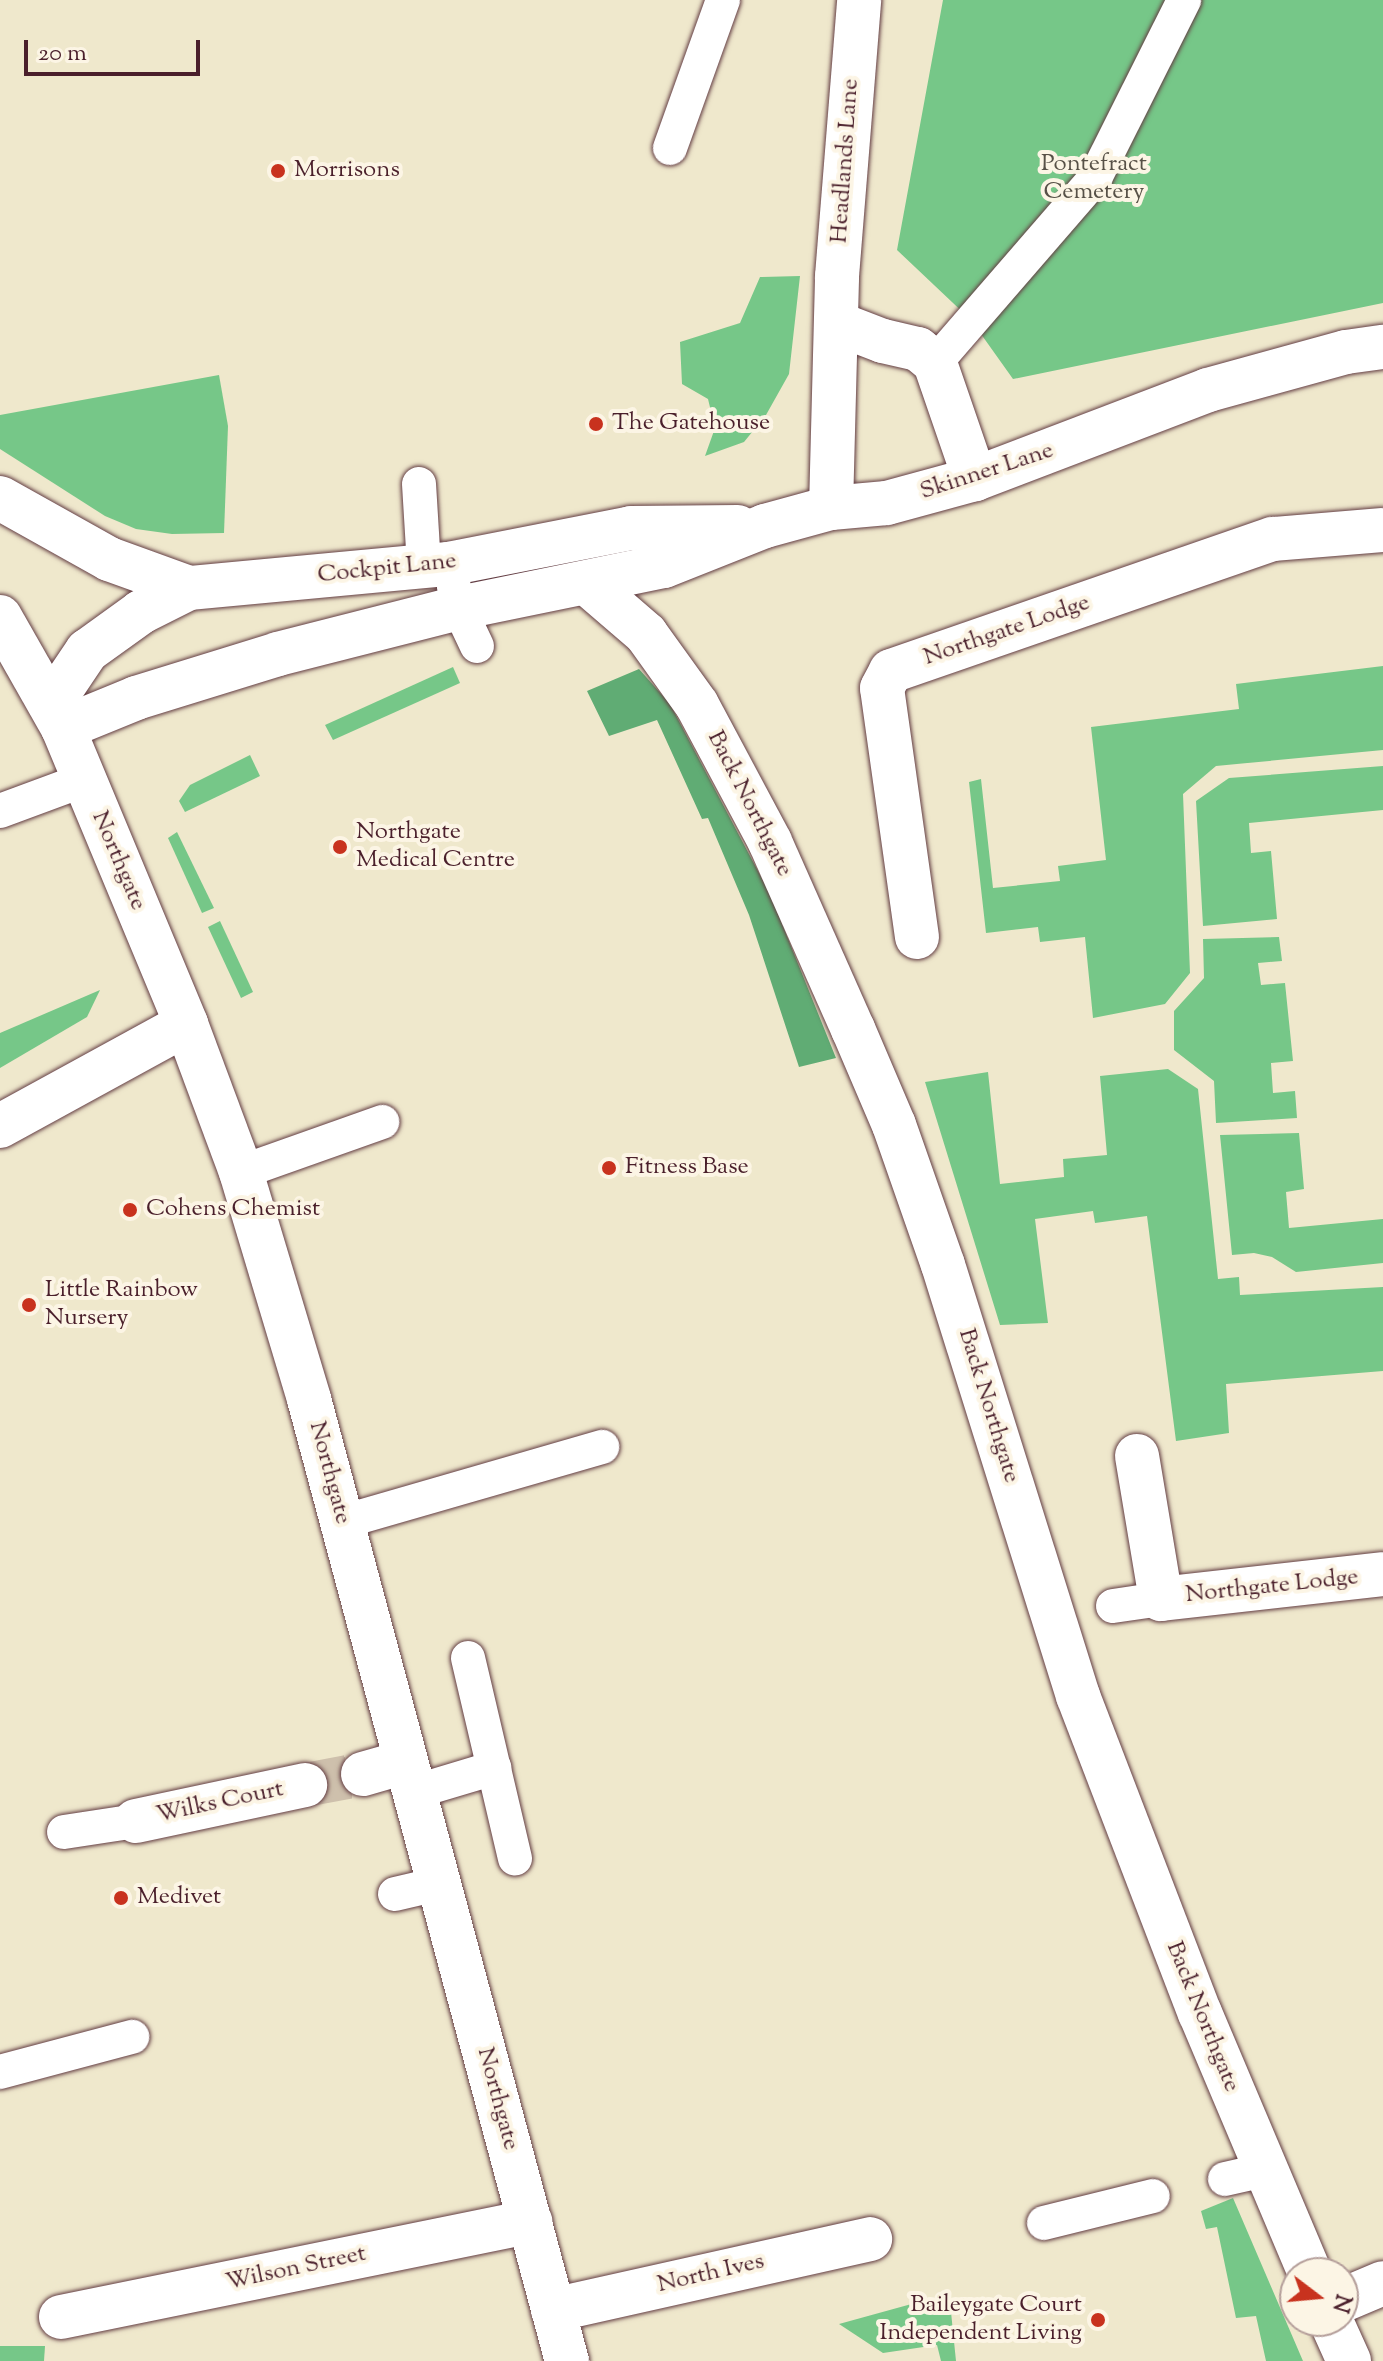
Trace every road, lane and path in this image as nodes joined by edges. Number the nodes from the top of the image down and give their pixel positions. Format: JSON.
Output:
{"nodes":[{"id":1,"x":723,"y":0,"type":"edge"},
{"id":2,"x":859,"y":0,"type":"edge"},
{"id":3,"x":1184,"y":0,"type":"edge"},
{"id":4,"x":670,"y":148,"type":"dead end"},
{"id":5,"x":836,"y":323,"type":"junction"},
{"id":6,"x":1383,"y":347,"type":"edge"},
{"id":7,"x":935,"y":363,"type":"junction"},
{"id":8,"x":975,"y":479,"type":"junction"},
{"id":9,"x":419,"y":484,"type":"dead end"},
{"id":10,"x":0,"y":498,"type":"edge"},
{"id":11,"x":831,"y":508,"type":"junction"},
{"id":12,"x":765,"y":526,"type":"junction"},
{"id":13,"x":1383,"y":530,"type":"edge"},
{"id":14,"x":436,"y":565,"type":"junction"},
{"id":15,"x":587,"y":583,"type":"junction"},
{"id":16,"x":189,"y":588,"type":"junction"},
{"id":17,"x":3,"y":627,"type":"edge"},
{"id":18,"x":468,"y":627,"type":"junction"},
{"id":19,"x":57,"y":716,"type":"junction"},
{"id":20,"x":84,"y":780,"type":"junction"},
{"id":21,"x":0,"y":811,"type":"edge"},
{"id":22,"x":917,"y":937,"type":"dead end"},
{"id":23,"x":186,"y":1024,"type":"junction"},
{"id":24,"x":382,"y":1122,"type":"dead end"},
{"id":25,"x":0,"y":1126,"type":"edge"},
{"id":26,"x":241,"y":1172,"type":"junction"},
{"id":27,"x":602,"y":1447,"type":"dead end"},
{"id":28,"x":1137,"y":1456,"type":"dead end"},
{"id":29,"x":342,"y":1522,"type":"junction"},
{"id":30,"x":1383,"y":1574,"type":"edge"},
{"id":31,"x":1161,"y":1599,"type":"junction"},
{"id":32,"x":1113,"y":1606,"type":"dead end"},
{"id":33,"x":468,"y":1658,"type":"dead end"},
{"id":34,"x":494,"y":1768,"type":"junction"},
{"id":35,"x":363,"y":1774,"type":"tunnel mouth"},
{"id":36,"x":409,"y":1777,"type":"junction"},
{"id":37,"x":305,"y":1785,"type":"tunnel mouth"},
{"id":38,"x":136,"y":1821,"type":"joint"},
{"id":39,"x":64,"y":1832,"type":"dead end"},
{"id":40,"x":515,"y":1859,"type":"dead end"},
{"id":41,"x":438,"y":1884,"type":"junction"},
{"id":42,"x":395,"y":1894,"type":"dead end"},
{"id":43,"x":132,"y":2037,"type":"dead end"},
{"id":44,"x":0,"y":2072,"type":"edge"},
{"id":45,"x":1153,"y":2196,"type":"dead end"},
{"id":46,"x":530,"y":2222,"type":"junction"},
{"id":47,"x":1044,"y":2223,"type":"dead end"},
{"id":48,"x":870,"y":2239,"type":"dead end"},
{"id":49,"x":1299,"y":2257,"type":"edge"},
{"id":50,"x":1383,"y":2283,"type":"edge"},
{"id":51,"x":1359,"y":2293,"type":"edge"},
{"id":52,"x":553,"y":2310,"type":"junction"},
{"id":53,"x":61,"y":2317,"type":"dead end"},
{"id":54,"x":1338,"y":2337,"type":"edge"},
{"id":55,"x":567,"y":2361,"type":"edge"},
{"id":56,"x":1349,"y":2361,"type":"edge"}],
"edges":[{"from":1,"to":4,"type":"lane"},
{"from":2,"to":5,"type":"street","name":"Headlands Lane"},
{"from":3,"to":7,"type":"lane"},
{"from":5,"to":7,"type":"street"},
{"from":5,"to":11,"type":"street","name":"Headlands Lane"},
{"from":6,"to":8,"type":"street","name":"Skinner Lane"},
{"from":7,"to":8,"type":"street"},
{"from":8,"to":11,"type":"street","name":"Skinner Lane"},
{"from":9,"to":14,"type":"lane"},
{"from":10,"to":16,"type":"street"},
{"from":11,"to":12,"type":"street","name":"Skinner Lane"},
{"from":12,"to":14,"type":"street","name":"Cockpit Lane"},
{"from":12,"to":15,"type":"street","name":"Skinner Lane"},
{"from":13,"to":22,"type":"street","name":"Northgate Lodge"},
{"from":14,"to":16,"type":"street","name":"Cockpit Lane"},
{"from":14,"to":18,"type":"lane"},
{"from":15,"to":18,"type":"street","name":"Cockpit Lane"},
{"from":15,"to":49,"type":"street","name":"Back Northgate"},
{"from":16,"to":19,"type":"street","name":"Cockpit Lane"},
{"from":17,"to":19,"type":"street","name":"Northgate"},
{"from":18,"to":19,"type":"street","name":"Cockpit Lane"},
{"from":19,"to":20,"type":"street","name":"Northgate"},
{"from":20,"to":21,"type":"lane"},
{"from":20,"to":23,"type":"street","name":"Northgate"},
{"from":23,"to":25,"type":"street"},
{"from":23,"to":26,"type":"street","name":"Northgate"},
{"from":24,"to":26,"type":"lane"},
{"from":26,"to":29,"type":"street","name":"Northgate"},
{"from":27,"to":29,"type":"lane"},
{"from":28,"to":31,"type":"street","name":"Northgate Lodge"},
{"from":29,"to":36,"type":"street","name":"Northgate"},
{"from":30,"to":31,"type":"street","name":"Northgate Lodge"},
{"from":31,"to":32,"type":"lane","name":"Northgate Lodge"},
{"from":33,"to":34,"type":"lane"},
{"from":34,"to":36,"type":"lane"},
{"from":34,"to":40,"type":"lane"},
{"from":35,"to":36,"type":"street"},
{"from":36,"to":41,"type":"street","name":"Northgate"},
{"from":37,"to":38,"type":"street","name":"Wilks Court"},
{"from":38,"to":39,"type":"lane"},
{"from":41,"to":42,"type":"lane"},
{"from":41,"to":46,"type":"street","name":"Northgate"},
{"from":43,"to":44,"type":"lane"},
{"from":45,"to":47,"type":"lane"},
{"from":46,"to":52,"type":"street","name":"Northgate"},
{"from":46,"to":53,"type":"street","name":"Wilson Street"},
{"from":48,"to":52,"type":"street","name":"North Ives"},
{"from":50,"to":51,"type":"street"},
{"from":52,"to":55,"type":"street","name":"Northgate"},
{"from":54,"to":56,"type":"street"}]}
